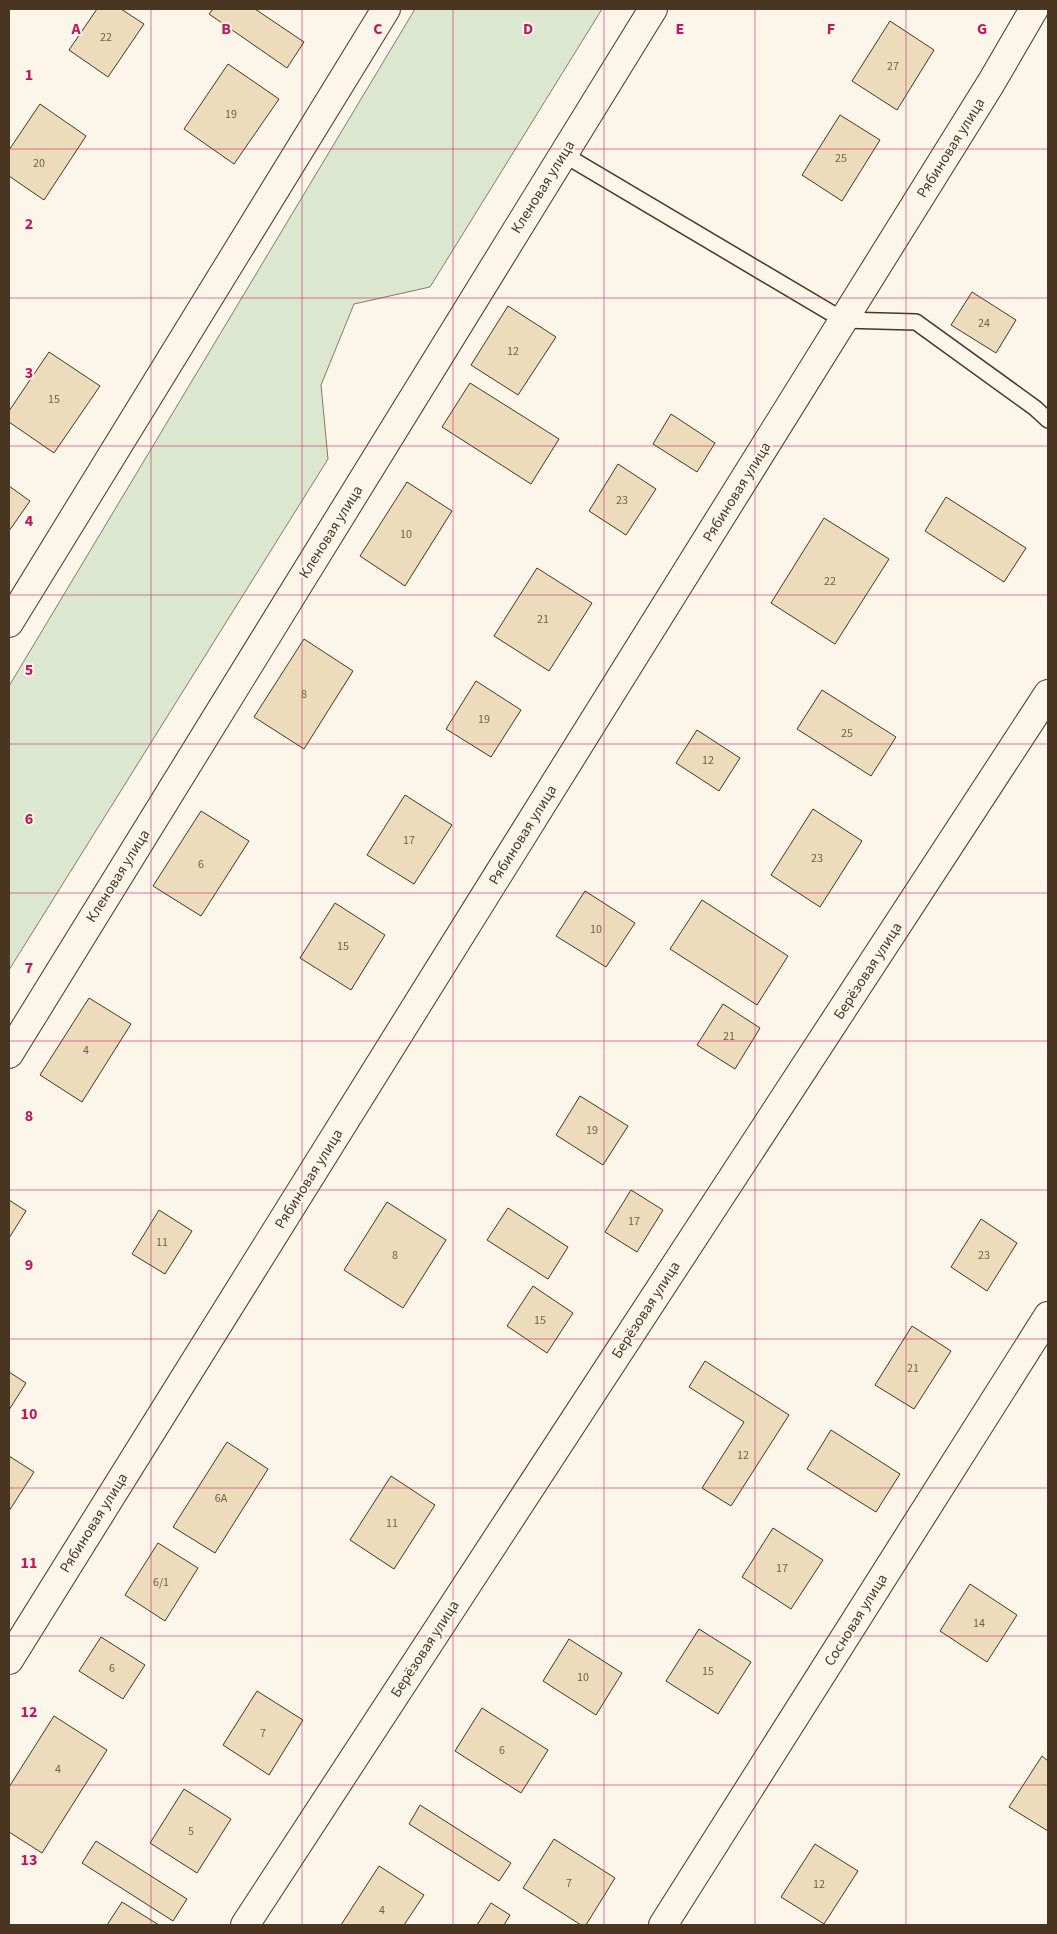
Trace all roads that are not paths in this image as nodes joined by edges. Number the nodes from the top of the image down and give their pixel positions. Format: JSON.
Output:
{"nodes":[{"id":1,"x":386,"y":9,"type":"edge"},
{"id":2,"x":653,"y":9,"type":"edge"},
{"id":3,"x":1034,"y":9,"type":"edge"},
{"id":4,"x":563,"y":154,"type":"junction"},
{"id":5,"x":843,"y":320,"type":"junction"},
{"id":6,"x":1048,"y":420,"type":"edge"},
{"id":7,"x":9,"y":622,"type":"edge"},
{"id":8,"x":1048,"y":694,"type":"edge"},
{"id":9,"x":9,"y":1054,"type":"edge"},
{"id":10,"x":1048,"y":1316,"type":"edge"},
{"id":11,"x":9,"y":1660,"type":"edge"},
{"id":12,"x":244,"y":1925,"type":"edge"},
{"id":13,"x":663,"y":1925,"type":"edge"}],
"edges":[{"from":1,"to":7,"type":"street"},
{"from":2,"to":4,"type":"street","name":"Кленовая улица"},
{"from":3,"to":5,"type":"street","name":"Рябиновая улица"},
{"from":4,"to":5,"type":"lane"},
{"from":4,"to":9,"type":"street","name":"Кленовая улица"},
{"from":5,"to":6,"type":"lane"},
{"from":5,"to":11,"type":"street","name":"Рябиновая улица"},
{"from":8,"to":12,"type":"street","name":"Берёзовая улица"},
{"from":10,"to":13,"type":"street","name":"Сосновая улица"}]}
